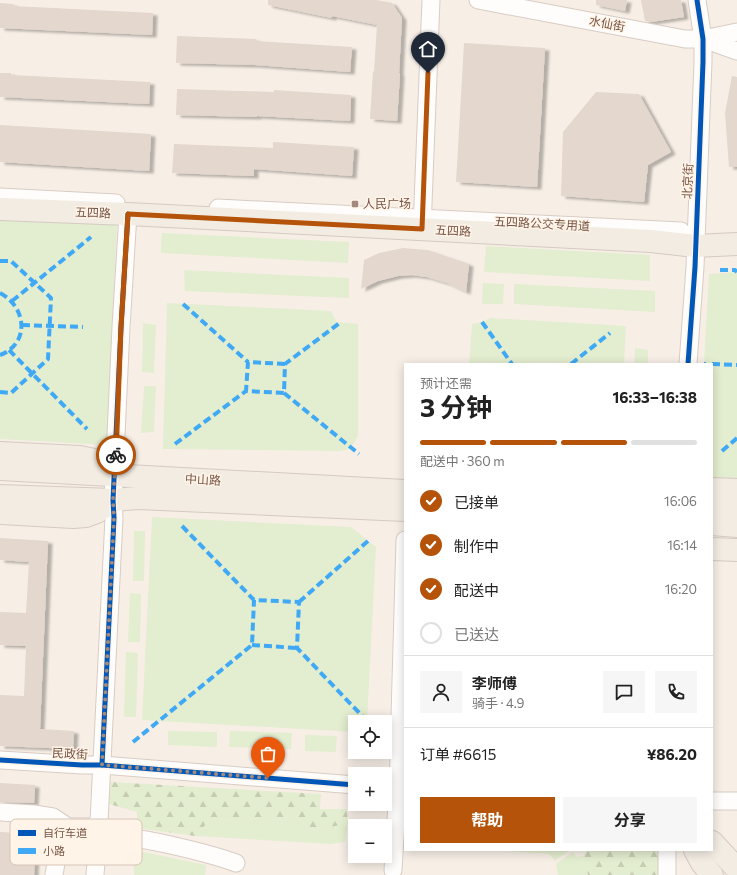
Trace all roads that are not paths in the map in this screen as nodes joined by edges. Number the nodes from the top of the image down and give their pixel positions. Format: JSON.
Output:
{"nodes":[{"id":1,"x":431,"y":0,"type":"edge"},
{"id":2,"x":697,"y":0,"type":"edge"},
{"id":3,"x":484,"y":1,"type":"edge"},
{"id":4,"x":737,"y":32,"type":"edge"},
{"id":5,"x":703,"y":39,"type":"junction"},
{"id":6,"x":737,"y":51,"type":"edge"},
{"id":7,"x":0,"y":197,"type":"edge"},
{"id":8,"x":0,"y":209,"type":"edge"},
{"id":9,"x":128,"y":214,"type":"junction"},
{"id":10,"x":422,"y":223,"type":"junction"},
{"id":11,"x":737,"y":244,"type":"edge"},
{"id":12,"x":696,"y":246,"type":"junction"},
{"id":13,"x":688,"y":363,"type":"edge"},
{"id":14,"x":0,"y":453,"type":"edge"},
{"id":15,"x":0,"y":469,"type":"edge"},
{"id":16,"x":115,"y":475,"type":"junction"},
{"id":17,"x":713,"y":489,"type":"edge"},
{"id":18,"x":737,"y":490,"type":"edge"},
{"id":19,"x":404,"y":491,"type":"edge"},
{"id":20,"x":0,"y":496,"type":"edge"},
{"id":21,"x":113,"y":500,"type":"junction"},
{"id":22,"x":713,"y":507,"type":"edge"},
{"id":23,"x":737,"y":508,"type":"edge"},
{"id":24,"x":404,"y":510,"type":"edge"},
{"id":25,"x":0,"y":514,"type":"edge"},
{"id":26,"x":713,"y":524,"type":"edge"},
{"id":27,"x":737,"y":526,"type":"edge"},
{"id":28,"x":713,"y":549,"type":"edge"},
{"id":29,"x":737,"y":550,"type":"edge"},
{"id":30,"x":404,"y":567,"type":"edge"},
{"id":31,"x":0,"y":760,"type":"edge"},
{"id":32,"x":102,"y":765,"type":"junction"},
{"id":33,"x":348,"y":784,"type":"edge"},
{"id":34,"x":396,"y":787,"type":"edge"},
{"id":35,"x":713,"y":801,"type":"edge"},
{"id":36,"x":737,"y":801,"type":"edge"},
{"id":37,"x":0,"y":812,"type":"edge"},
{"id":38,"x":54,"y":819,"type":"edge"},
{"id":39,"x":99,"y":819,"type":"edge"},
{"id":40,"x":142,"y":840,"type":"edge"},
{"id":41,"x":713,"y":843,"type":"edge"},
{"id":42,"x":667,"y":851,"type":"edge"},
{"id":43,"x":695,"y":851,"type":"edge"},
{"id":44,"x":236,"y":863,"type":"dead end"},
{"id":45,"x":56,"y":865,"type":"edge"},
{"id":46,"x":96,"y":865,"type":"edge"},
{"id":47,"x":737,"y":869,"type":"edge"},
{"id":48,"x":394,"y":870,"type":"dead end"},
{"id":49,"x":54,"y":875,"type":"edge"},
{"id":50,"x":95,"y":875,"type":"edge"},
{"id":51,"x":667,"y":875,"type":"edge"},
{"id":52,"x":712,"y":875,"type":"edge"}],
"edges":[{"from":1,"to":10,"type":"street"},
{"from":2,"to":5,"type":"street","name":"北京街"},
{"from":3,"to":5,"type":"street","name":"水仙街"},
{"from":4,"to":5,"type":"street","name":"水仙街"},
{"from":5,"to":6,"type":"street"},
{"from":5,"to":12,"type":"street","name":"北京街"},
{"from":7,"to":10,"type":"street"},
{"from":8,"to":9,"type":"main road","name":"五四路"},
{"from":9,"to":10,"type":"main road","name":"五四路"},
{"from":9,"to":16,"type":"street"},
{"from":10,"to":12,"type":"main road","name":"五四路"},
{"from":11,"to":12,"type":"main road","name":"五四路"},
{"from":12,"to":13,"type":"street","name":"北京街"},
{"from":14,"to":16,"type":"main road"},
{"from":15,"to":16,"type":"main road","name":"中山路"},
{"from":16,"to":19,"type":"main road","name":"中山路"},
{"from":16,"to":21,"type":"street"},
{"from":17,"to":18,"type":"main road"},
{"from":20,"to":21,"type":"main road","name":"中山路"},
{"from":21,"to":24,"type":"main road","name":"中山路"},
{"from":21,"to":25,"type":"main road"},
{"from":21,"to":32,"type":"street"},
{"from":22,"to":23,"type":"main road"},
{"from":26,"to":27,"type":"main road"},
{"from":28,"to":29,"type":"main road"},
{"from":30,"to":34,"type":"street"},
{"from":31,"to":32,"type":"street","name":"民政街"},
{"from":32,"to":33,"type":"street","name":"民政街"},
{"from":32,"to":39,"type":"street"},
{"from":34,"to":48,"type":"street"},
{"from":35,"to":36,"type":"street"},
{"from":37,"to":38,"type":"street"},
{"from":40,"to":44,"type":"street"},
{"from":41,"to":47,"type":"main road"},
{"from":42,"to":51,"type":"street"},
{"from":43,"to":52,"type":"main road"},
{"from":45,"to":49,"type":"street"},
{"from":46,"to":50,"type":"street"}]}
